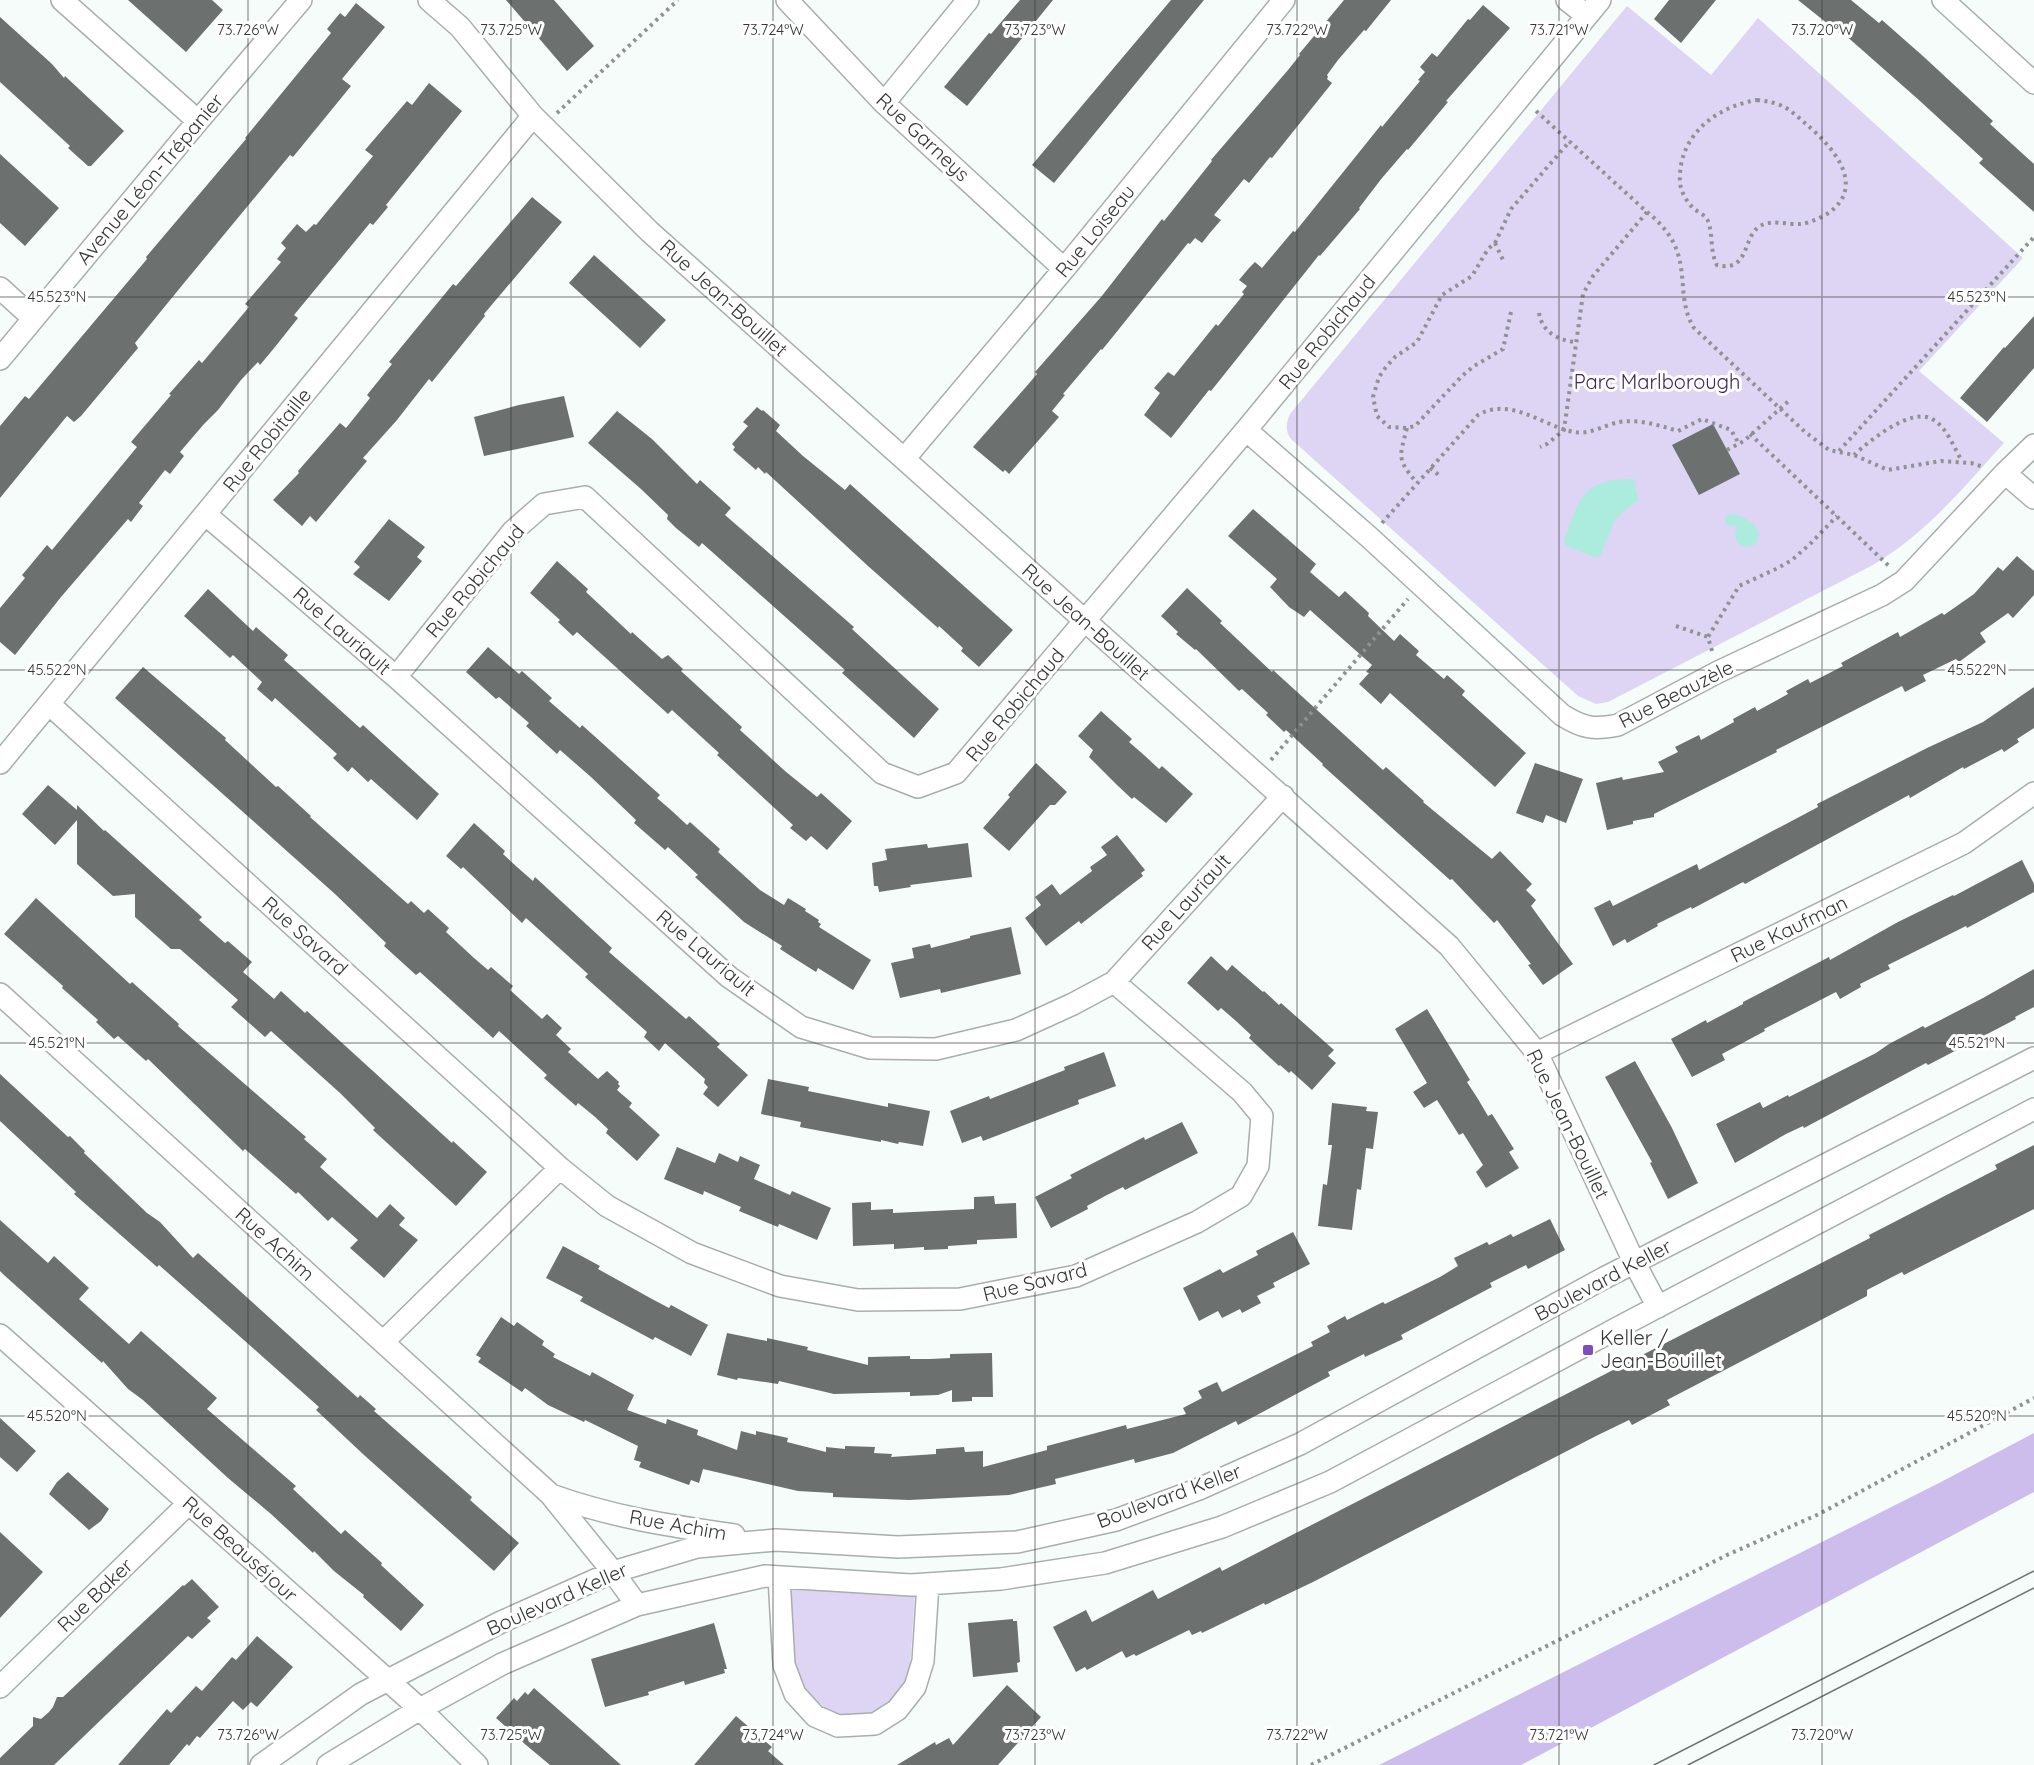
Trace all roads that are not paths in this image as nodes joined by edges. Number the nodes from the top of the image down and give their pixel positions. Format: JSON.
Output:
{"nodes":[{"id":1,"x":62,"y":0,"type":"edge"},
{"id":2,"x":301,"y":0,"type":"edge"},
{"id":3,"x":429,"y":0,"type":"edge"},
{"id":4,"x":787,"y":0,"type":"edge"},
{"id":5,"x":968,"y":0,"type":"edge"},
{"id":6,"x":1284,"y":0,"type":"edge"},
{"id":7,"x":1567,"y":0,"type":"edge"},
{"id":8,"x":1943,"y":0,"type":"edge"},
{"id":9,"x":1593,"y":8,"type":"edge"},
{"id":10,"x":2034,"y":83,"type":"edge"},
{"id":11,"x":884,"y":103,"type":"junction"},
{"id":12,"x":198,"y":121,"type":"junction"},
{"id":13,"x":538,"y":121,"type":"junction"},
{"id":14,"x":1064,"y":269,"type":"junction"},
{"id":15,"x":0,"y":288,"type":"edge"},
{"id":16,"x":33,"y":318,"type":"junction"},
{"id":17,"x":0,"y":359,"type":"edge"},
{"id":18,"x":1246,"y":430,"type":"junction"},
{"id":19,"x":2034,"y":445,"type":"edge"},
{"id":20,"x":904,"y":459,"type":"junction"},
{"id":21,"x":2006,"y":473,"type":"junction"},
{"id":22,"x":2034,"y":498,"type":"edge"},
{"id":23,"x":206,"y":514,"type":"junction"},
{"id":24,"x":1085,"y":622,"type":"junction"},
{"id":25,"x":396,"y":677,"type":"junction"},
{"id":26,"x":49,"y":704,"type":"junction"},
{"id":27,"x":0,"y":763,"type":"edge"},
{"id":28,"x":2034,"y":793,"type":"edge"},
{"id":29,"x":1283,"y":796,"type":"junction"},
{"id":30,"x":1114,"y":982,"type":"junction"},
{"id":31,"x":0,"y":994,"type":"edge"},
{"id":32,"x":1537,"y":1053,"type":"junction"},
{"id":33,"x":2034,"y":1058,"type":"edge"},
{"id":34,"x":2034,"y":1109,"type":"edge"},
{"id":35,"x":560,"y":1168,"type":"junction"},
{"id":36,"x":1634,"y":1262,"type":"junction"},
{"id":37,"x":1658,"y":1307,"type":"junction"},
{"id":38,"x":0,"y":1335,"type":"edge"},
{"id":39,"x":383,"y":1342,"type":"junction"},
{"id":40,"x":550,"y":1494,"type":"junction"},
{"id":41,"x":189,"y":1503,"type":"junction"},
{"id":42,"x":773,"y":1541,"type":"junction"},
{"id":43,"x":613,"y":1572,"type":"junction"},
{"id":44,"x":779,"y":1577,"type":"junction"},
{"id":45,"x":928,"y":1584,"type":"junction"},
{"id":46,"x":637,"y":1605,"type":"junction"},
{"id":47,"x":387,"y":1680,"type":"junction"},
{"id":48,"x":0,"y":1687,"type":"edge"},
{"id":49,"x":420,"y":1709,"type":"junction"},
{"id":50,"x":261,"y":1765,"type":"edge"},
{"id":51,"x":328,"y":1765,"type":"edge"},
{"id":52,"x":477,"y":1765,"type":"edge"}],
"edges":[{"from":1,"to":12,"type":"street"},
{"from":2,"to":12,"type":"street","name":"Avenue Léon-Trépanier"},
{"from":3,"to":13,"type":"street","name":"Rue Jean-Bouillet"},
{"from":4,"to":11,"type":"street","name":"Rue Garneys"},
{"from":5,"to":11,"type":"street"},
{"from":6,"to":14,"type":"street","name":"Rue Loiseau"},
{"from":7,"to":9,"type":"street"},
{"from":8,"to":10,"type":"street"},
{"from":9,"to":18,"type":"street","name":"Rue Robichaud"},
{"from":11,"to":14,"type":"street","name":"Rue Garneys"},
{"from":12,"to":16,"type":"street","name":"Avenue Léon-Trépanier"},
{"from":13,"to":20,"type":"street","name":"Rue Jean-Bouillet"},
{"from":13,"to":23,"type":"street","name":"Rue Robitaille"},
{"from":14,"to":20,"type":"street","name":"Rue Loiseau"},
{"from":15,"to":16,"type":"street"},
{"from":16,"to":17,"type":"street","name":"Avenue Léon-Trépanier"},
{"from":18,"to":21,"type":"street","name":"Rue Beauzèle"},
{"from":18,"to":24,"type":"street","name":"Rue Robichaud"},
{"from":19,"to":21,"type":"street","name":"Rue Beauzèle"},
{"from":20,"to":24,"type":"street","name":"Rue Jean-Bouillet"},
{"from":21,"to":22,"type":"street"},
{"from":23,"to":25,"type":"street","name":"Rue Lauriault"},
{"from":23,"to":26,"type":"street","name":"Rue Robitaille"},
{"from":24,"to":25,"type":"street","name":"Rue Robichaud"},
{"from":24,"to":29,"type":"street","name":"Rue Jean-Bouillet"},
{"from":25,"to":30,"type":"street","name":"Rue Lauriault"},
{"from":26,"to":27,"type":"street","name":"Rue Robitaille"},
{"from":26,"to":35,"type":"street","name":"Rue Savard"},
{"from":28,"to":32,"type":"street","name":"Rue Kaufman"},
{"from":29,"to":30,"type":"street","name":"Rue Lauriault"},
{"from":29,"to":32,"type":"street","name":"Rue Jean-Bouillet"},
{"from":30,"to":35,"type":"street","name":"Rue Savard"},
{"from":31,"to":39,"type":"street","name":"Rue Achim"},
{"from":32,"to":36,"type":"street","name":"Rue Jean-Bouillet"},
{"from":33,"to":36,"type":"street","name":"Boulevard Keller"},
{"from":34,"to":37,"type":"street","name":"Boulevard Keller"},
{"from":35,"to":39,"type":"street"},
{"from":36,"to":37,"type":"street","name":"Rue Jean-Bouillet"},
{"from":36,"to":42,"type":"street","name":"Boulevard Keller"},
{"from":37,"to":45,"type":"street","name":"Boulevard Keller"},
{"from":38,"to":41,"type":"street","name":"Rue Beauséjour"},
{"from":39,"to":40,"type":"street","name":"Rue Achim"},
{"from":40,"to":42,"type":"street","name":"Rue Achim"},
{"from":40,"to":43,"type":"street","name":"Rue Achim"},
{"from":41,"to":47,"type":"street","name":"Rue Beauséjour"},
{"from":41,"to":48,"type":"street","name":"Rue Baker"},
{"from":42,"to":43,"type":"street","name":"Boulevard Keller"},
{"from":43,"to":46,"type":"street","name":"Rue Achim"},
{"from":43,"to":47,"type":"street","name":"Boulevard Keller"},
{"from":44,"to":45,"type":"street","name":"Boulevard Keller"},
{"from":44,"to":45,"type":"street"},
{"from":44,"to":46,"type":"street","name":"Boulevard Keller"},
{"from":46,"to":49,"type":"street","name":"Boulevard Keller"},
{"from":47,"to":49,"type":"street","name":"Rue Beauséjour"},
{"from":47,"to":50,"type":"street","name":"Boulevard Keller"},
{"from":49,"to":51,"type":"street","name":"Boulevard Keller"},
{"from":49,"to":52,"type":"street","name":"Rue Beauséjour"}]}
